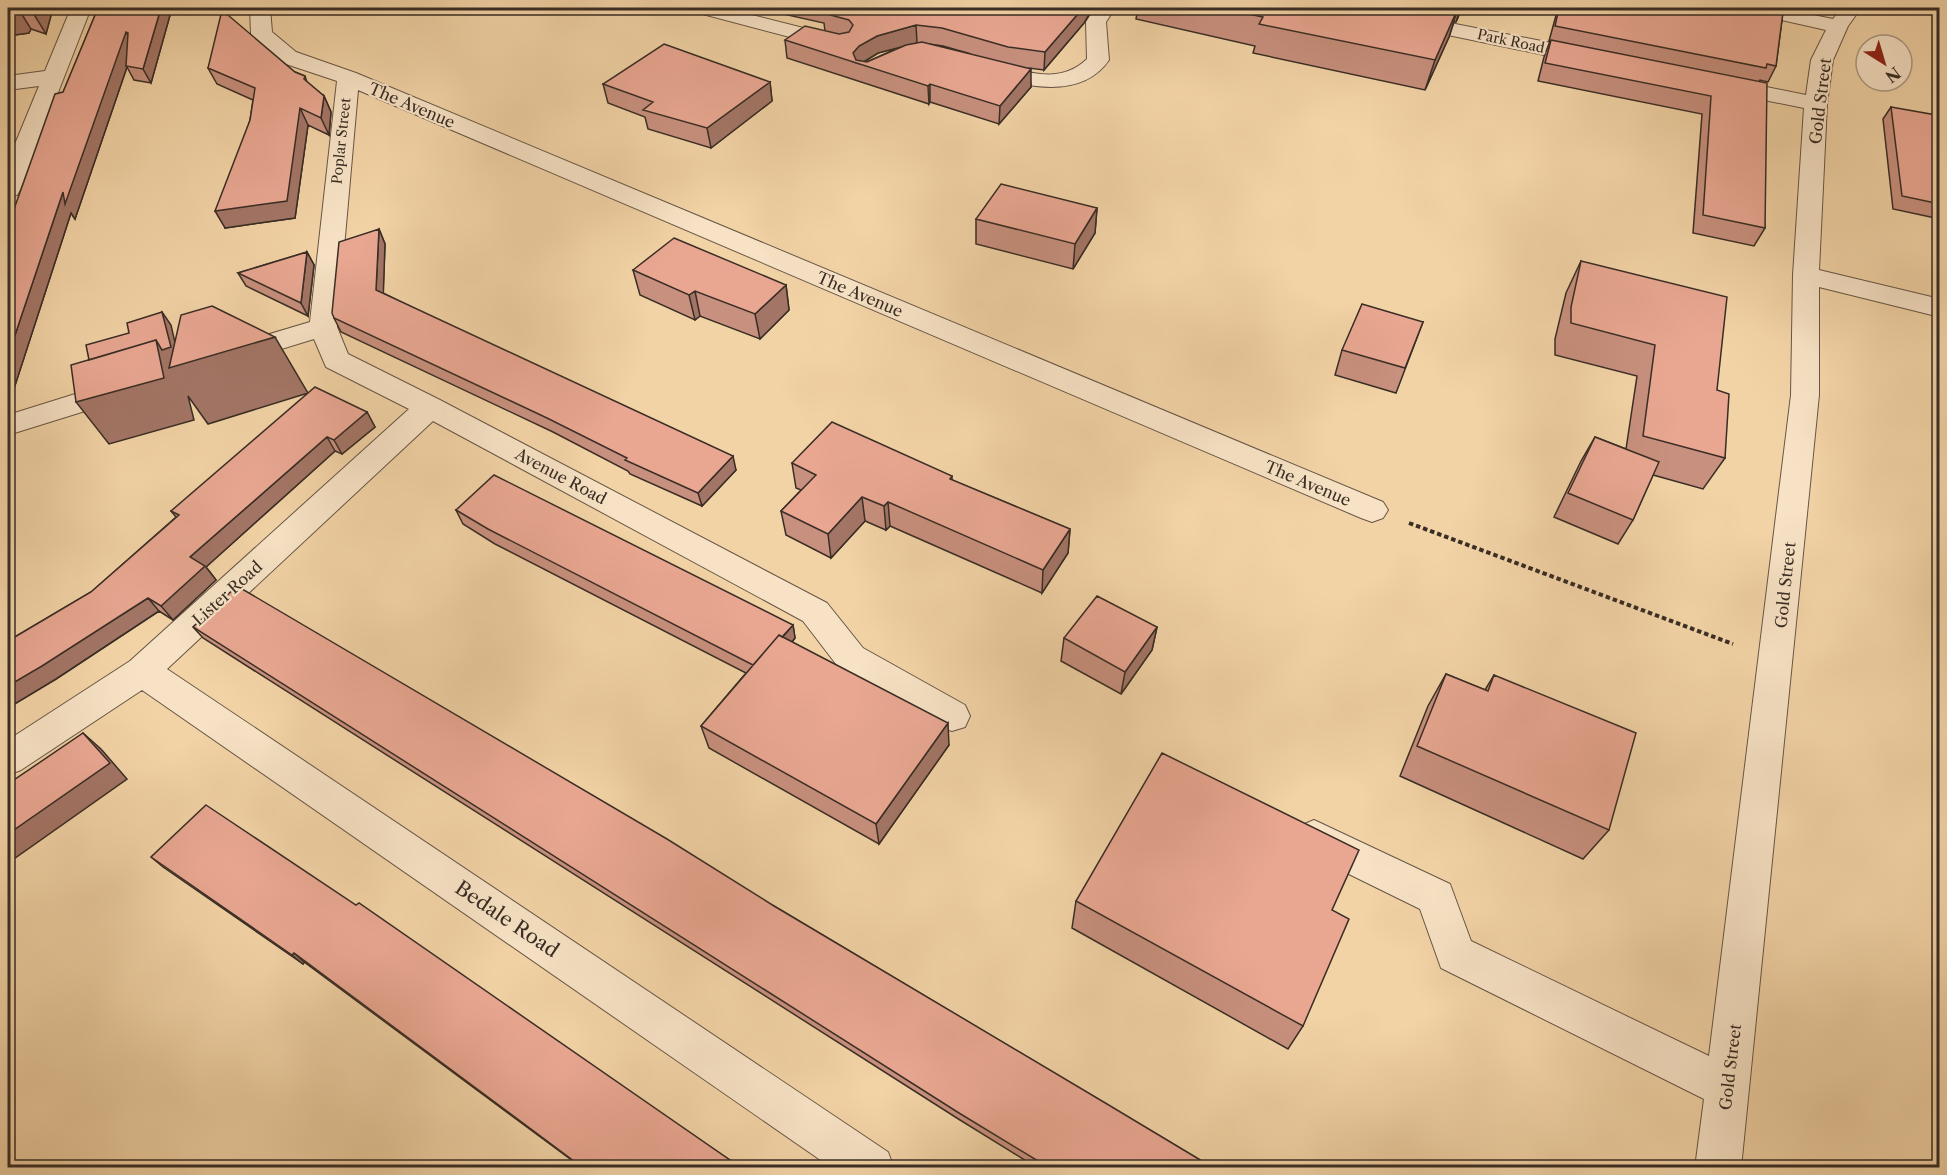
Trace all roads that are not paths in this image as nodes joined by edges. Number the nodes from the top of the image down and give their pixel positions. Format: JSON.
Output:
{"nodes":[{"id":1,"x":81,"y":8,"type":"edge"},
{"id":2,"x":260,"y":8,"type":"edge"},
{"id":3,"x":702,"y":8,"type":"edge"},
{"id":4,"x":1105,"y":8,"type":"edge"},
{"id":5,"x":1347,"y":8,"type":"edge"},
{"id":6,"x":1752,"y":8,"type":"edge"},
{"id":7,"x":1851,"y":8,"type":"edge"},
{"id":8,"x":1838,"y":26,"type":"junction"},
{"id":9,"x":841,"y":44,"type":"edge"},
{"id":10,"x":965,"y":62,"type":"edge"},
{"id":11,"x":1617,"y":63,"type":"edge"},
{"id":12,"x":53,"y":77,"type":"junction"},
{"id":13,"x":348,"y":78,"type":"junction"},
{"id":14,"x":1699,"y":80,"type":"edge"},
{"id":15,"x":8,"y":83,"type":"edge"},
{"id":16,"x":1816,"y":104,"type":"junction"},
{"id":17,"x":8,"y":190,"type":"edge"},
{"id":18,"x":1806,"y":275,"type":"junction"},
{"id":19,"x":1940,"y":308,"type":"edge"},
{"id":20,"x":323,"y":327,"type":"junction"},
{"id":21,"x":210,"y":362,"type":"edge"},
{"id":22,"x":143,"y":383,"type":"edge"},
{"id":23,"x":430,"y":407,"type":"junction"},
{"id":24,"x":8,"y":425,"type":"edge"},
{"id":25,"x":1372,"y":510,"type":"road end"},
{"id":26,"x":142,"y":671,"type":"junction"},
{"id":27,"x":952,"y":716,"type":"dead end"},
{"id":28,"x":8,"y":759,"type":"edge"},
{"id":29,"x":1278,"y":820,"type":"edge"},
{"id":30,"x":1728,"y":1088,"type":"junction"},
{"id":31,"x":872,"y":1167,"type":"edge"},
{"id":32,"x":1718,"y":1167,"type":"edge"}],
"edges":[{"from":1,"to":12,"type":"street"},
{"from":2,"to":13,"type":"street","name":"Poplar Street"},
{"from":3,"to":9,"type":"street"},
{"from":4,"to":10,"type":"street"},
{"from":5,"to":11,"type":"street","name":"Park Road"},
{"from":6,"to":8,"type":"street"},
{"from":7,"to":8,"type":"street","name":"Gold Street"},
{"from":8,"to":16,"type":"street","name":"Gold Street"},
{"from":12,"to":15,"type":"street"},
{"from":12,"to":17,"type":"street"},
{"from":13,"to":20,"type":"street","name":"Poplar Street"},
{"from":13,"to":25,"type":"street","name":"The Avenue"},
{"from":14,"to":16,"type":"street"},
{"from":16,"to":18,"type":"street","name":"Gold Street"},
{"from":18,"to":19,"type":"street"},
{"from":18,"to":30,"type":"street","name":"Gold Street"},
{"from":20,"to":21,"type":"street"},
{"from":20,"to":23,"type":"street","name":"Avenue Road"},
{"from":22,"to":24,"type":"street"},
{"from":23,"to":26,"type":"street","name":"Lister Road"},
{"from":23,"to":27,"type":"street","name":"Avenue Road"},
{"from":26,"to":28,"type":"street","name":"Lister Road"},
{"from":26,"to":31,"type":"street","name":"Bedale Road"},
{"from":29,"to":30,"type":"street"},
{"from":30,"to":32,"type":"street","name":"Gold Street"}]}
